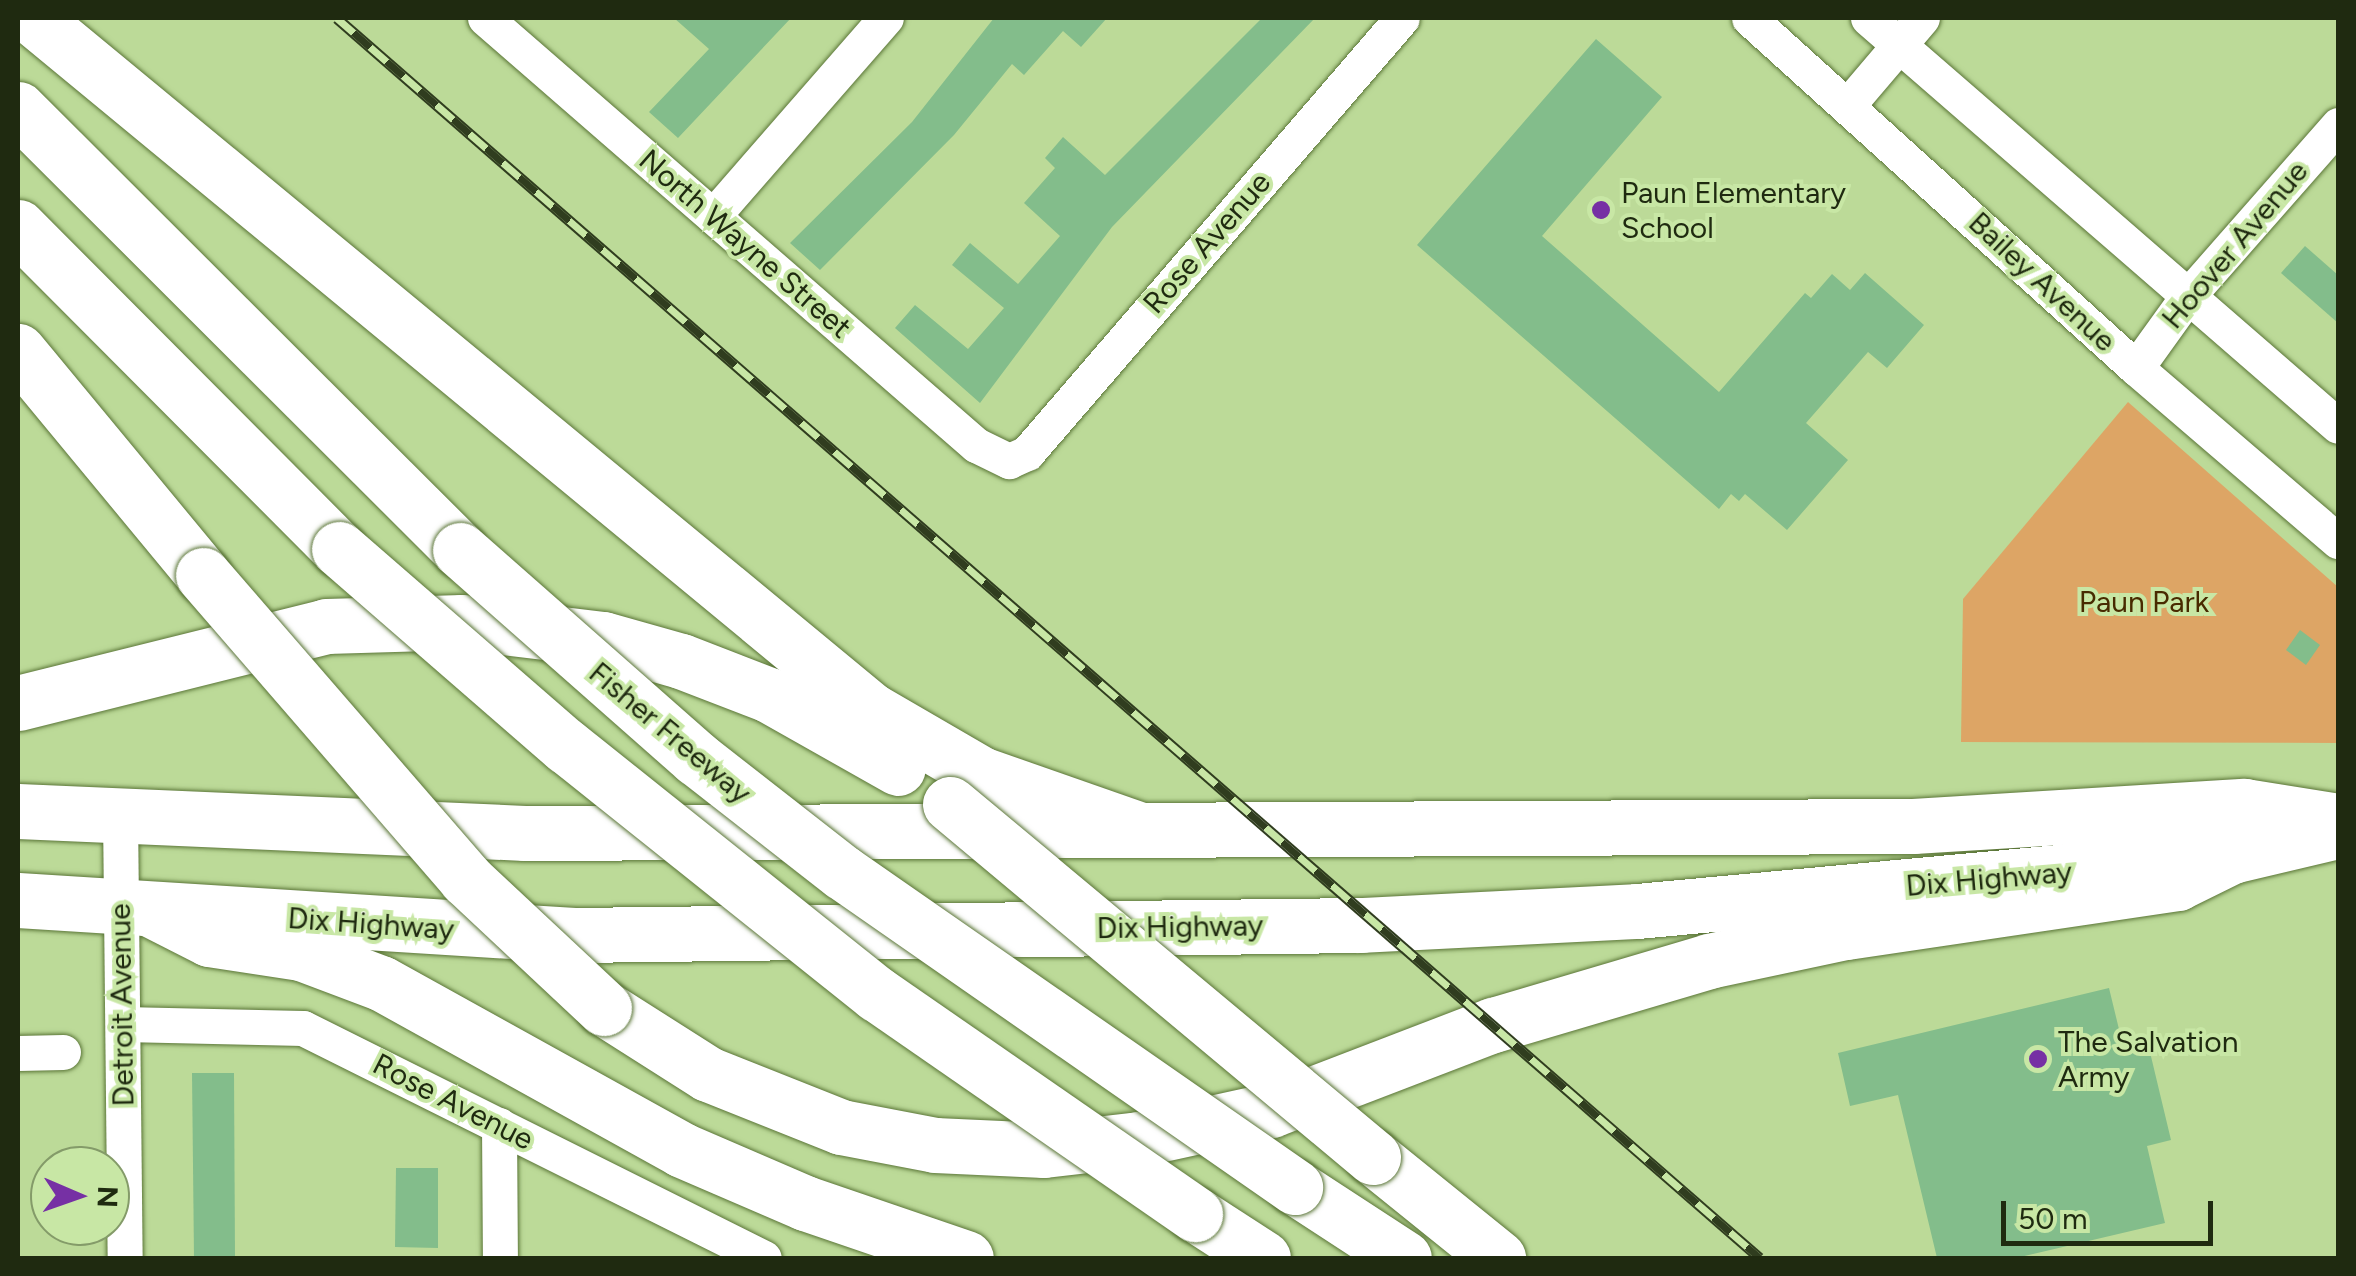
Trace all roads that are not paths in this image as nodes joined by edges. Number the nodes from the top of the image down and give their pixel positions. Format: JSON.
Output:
{"nodes":[{"id":1,"x":33,"y":18,"type":"edge"},
{"id":2,"x":485,"y":18,"type":"edge"},
{"id":3,"x":886,"y":18,"type":"edge"},
{"id":4,"x":1402,"y":18,"type":"edge"},
{"id":5,"x":1750,"y":18,"type":"edge"},
{"id":6,"x":1868,"y":18,"type":"edge"},
{"id":7,"x":1910,"y":31,"type":"edge"},
{"id":8,"x":1848,"y":104,"type":"junction"},
{"id":9,"x":18,"y":109,"type":"edge"},
{"id":10,"x":2338,"y":125,"type":"edge"},
{"id":11,"x":713,"y":216,"type":"junction"},
{"id":12,"x":18,"y":227,"type":"edge"},
{"id":13,"x":2187,"y":297,"type":"junction"},
{"id":14,"x":18,"y":350,"type":"edge"},
{"id":15,"x":2136,"y":368,"type":"junction"},
{"id":16,"x":2338,"y":426,"type":"edge"},
{"id":17,"x":1008,"y":462,"type":"joint"},
{"id":18,"x":2338,"y":541,"type":"edge"},
{"id":19,"x":18,"y":703,"type":"edge"},
{"id":20,"x":18,"y":811,"type":"edge"},
{"id":21,"x":120,"y":812,"type":"junction"},
{"id":22,"x":965,"y":817,"type":"junction"},
{"id":23,"x":2338,"y":821,"type":"edge"},
{"id":24,"x":1138,"y":828,"type":"junction"},
{"id":25,"x":2338,"y":831,"type":"edge"},
{"id":26,"x":2232,"y":856,"type":"junction"},
{"id":27,"x":18,"y":900,"type":"edge"},
{"id":28,"x":137,"y":909,"type":"junction"},
{"id":29,"x":122,"y":1024,"type":"junction"},
{"id":30,"x":18,"y":1052,"type":"edge"},
{"id":31,"x":63,"y":1052,"type":"dead end"},
{"id":32,"x":499,"y":1126,"type":"junction"},
{"id":33,"x":125,"y":1258,"type":"edge"},
{"id":34,"x":500,"y":1258,"type":"edge"},
{"id":35,"x":764,"y":1258,"type":"edge"},
{"id":36,"x":966,"y":1258,"type":"edge"},
{"id":37,"x":1263,"y":1258,"type":"edge"},
{"id":38,"x":1404,"y":1258,"type":"edge"},
{"id":39,"x":1498,"y":1258,"type":"edge"}],
"edges":[{"from":1,"to":24,"type":"main road"},
{"from":2,"to":11,"type":"street","name":"North Wayne Street"},
{"from":3,"to":11,"type":"street"},
{"from":4,"to":17,"type":"street","name":"Rose Avenue"},
{"from":5,"to":8,"type":"street","name":"Bailey Avenue"},
{"from":6,"to":7,"type":"street"},
{"from":7,"to":8,"type":"street"},
{"from":7,"to":13,"type":"street"},
{"from":8,"to":15,"type":"street","name":"Bailey Avenue"},
{"from":9,"to":38,"type":"main road","name":"Fisher Freeway","bridge":true},
{"from":10,"to":13,"type":"street","name":"Hoover Avenue"},
{"from":11,"to":17,"type":"street","name":"North Wayne Street"},
{"from":12,"to":37,"type":"main road","bridge":true},
{"from":13,"to":15,"type":"street","name":"Hoover Avenue"},
{"from":13,"to":16,"type":"street"},
{"from":14,"to":26,"type":"main road","bridge":true},
{"from":15,"to":18,"type":"street","name":"Bailey Avenue"},
{"from":19,"to":22,"type":"main road"},
{"from":20,"to":21,"type":"main road","name":"Dix Highway"},
{"from":21,"to":22,"type":"main road","name":"Dix Highway"},
{"from":21,"to":28,"type":"street","name":"Detroit Avenue"},
{"from":22,"to":24,"type":"main road","name":"Dix Highway"},
{"from":22,"to":39,"type":"main road","bridge":true},
{"from":23,"to":24,"type":"main road","name":"Dix Highway"},
{"from":25,"to":26,"type":"main road","name":"Dix Highway"},
{"from":26,"to":28,"type":"main road","name":"Dix Highway"},
{"from":27,"to":28,"type":"main road","name":"Dix Highway"},
{"from":28,"to":29,"type":"street","name":"Detroit Avenue"},
{"from":28,"to":36,"type":"main road"},
{"from":29,"to":32,"type":"street","name":"Rose Avenue"},
{"from":29,"to":33,"type":"street","name":"Detroit Avenue"},
{"from":30,"to":31,"type":"street"},
{"from":32,"to":34,"type":"street"},
{"from":32,"to":35,"type":"street","name":"Rose Avenue"}]}
